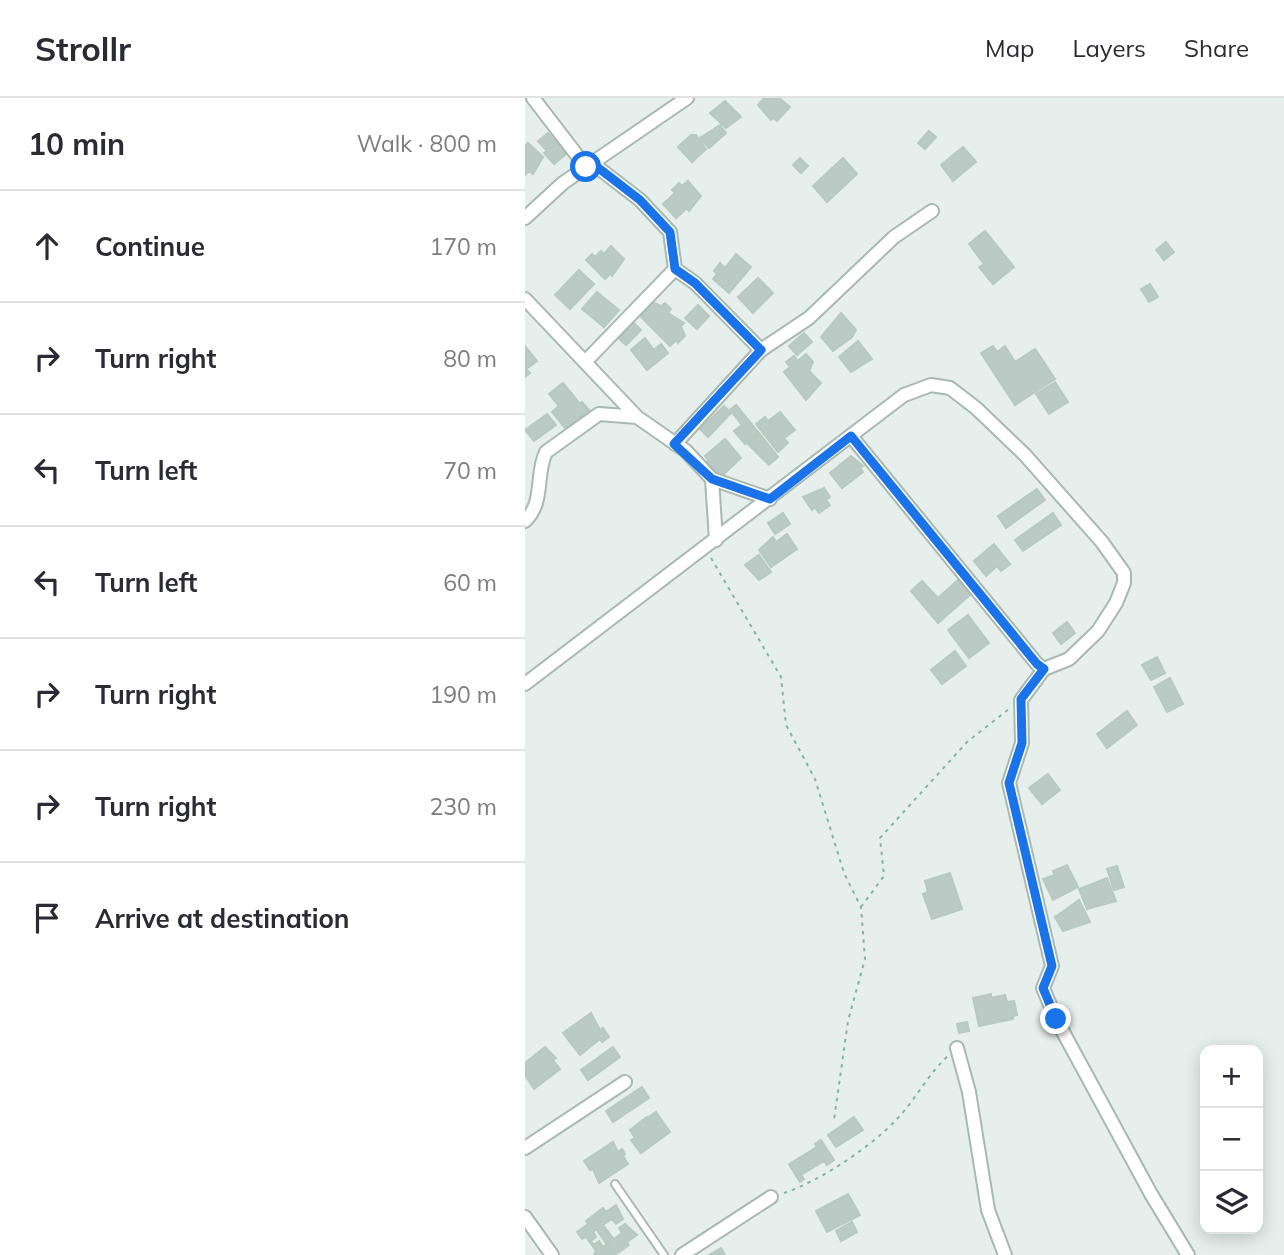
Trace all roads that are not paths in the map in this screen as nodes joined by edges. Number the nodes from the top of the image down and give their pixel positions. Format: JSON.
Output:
{"nodes":[{"id":1,"x":533,"y":98,"type":"edge"},
{"id":2,"x":687,"y":98,"type":"edge"},
{"id":3,"x":589,"y":165,"type":"junction"},
{"id":4,"x":932,"y":211,"type":"dead end"},
{"id":5,"x":525,"y":218,"type":"edge"},
{"id":6,"x":675,"y":269,"type":"junction"},
{"id":7,"x":525,"y":299,"type":"edge"},
{"id":8,"x":761,"y":350,"type":"junction"},
{"id":9,"x":586,"y":362,"type":"junction"},
{"id":10,"x":637,"y":417,"type":"junction"},
{"id":11,"x":851,"y":436,"type":"junction"},
{"id":12,"x":674,"y":444,"type":"junction"},
{"id":13,"x":712,"y":479,"type":"junction"},
{"id":14,"x":770,"y":499,"type":"junction"},
{"id":15,"x":525,"y":521,"type":"edge"},
{"id":16,"x":710,"y":544,"type":"junction"},
{"id":17,"x":1044,"y":669,"type":"junction"},
{"id":18,"x":525,"y":684,"type":"edge"},
{"id":19,"x":957,"y":1048,"type":"road end"},
{"id":20,"x":625,"y":1082,"type":"dead end"},
{"id":21,"x":525,"y":1148,"type":"edge"},
{"id":22,"x":615,"y":1184,"type":"dead end"},
{"id":23,"x":771,"y":1196,"type":"road end"},
{"id":24,"x":525,"y":1217,"type":"edge"},
{"id":25,"x":552,"y":1255,"type":"edge"},
{"id":26,"x":664,"y":1255,"type":"edge"},
{"id":27,"x":682,"y":1255,"type":"edge"},
{"id":28,"x":1005,"y":1255,"type":"edge"},
{"id":29,"x":1188,"y":1255,"type":"edge"}],
"edges":[{"from":1,"to":3,"type":"street"},
{"from":2,"to":3,"type":"street"},
{"from":3,"to":5,"type":"street"},
{"from":3,"to":6,"type":"street"},
{"from":4,"to":8,"type":"street"},
{"from":6,"to":8,"type":"street"},
{"from":6,"to":9,"type":"street"},
{"from":7,"to":9,"type":"street"},
{"from":8,"to":12,"type":"street"},
{"from":9,"to":10,"type":"street"},
{"from":10,"to":12,"type":"street"},
{"from":10,"to":15,"type":"street"},
{"from":11,"to":14,"type":"street"},
{"from":11,"to":17,"type":"street"},
{"from":11,"to":17,"type":"street"},
{"from":12,"to":13,"type":"street"},
{"from":13,"to":14,"type":"street"},
{"from":13,"to":16,"type":"street"},
{"from":14,"to":16,"type":"street"},
{"from":16,"to":18,"type":"street"},
{"from":17,"to":29,"type":"street"},
{"from":19,"to":28,"type":"street"},
{"from":20,"to":21,"type":"street"},
{"from":22,"to":26,"type":"lane"},
{"from":23,"to":27,"type":"street"},
{"from":24,"to":25,"type":"street"}]}
